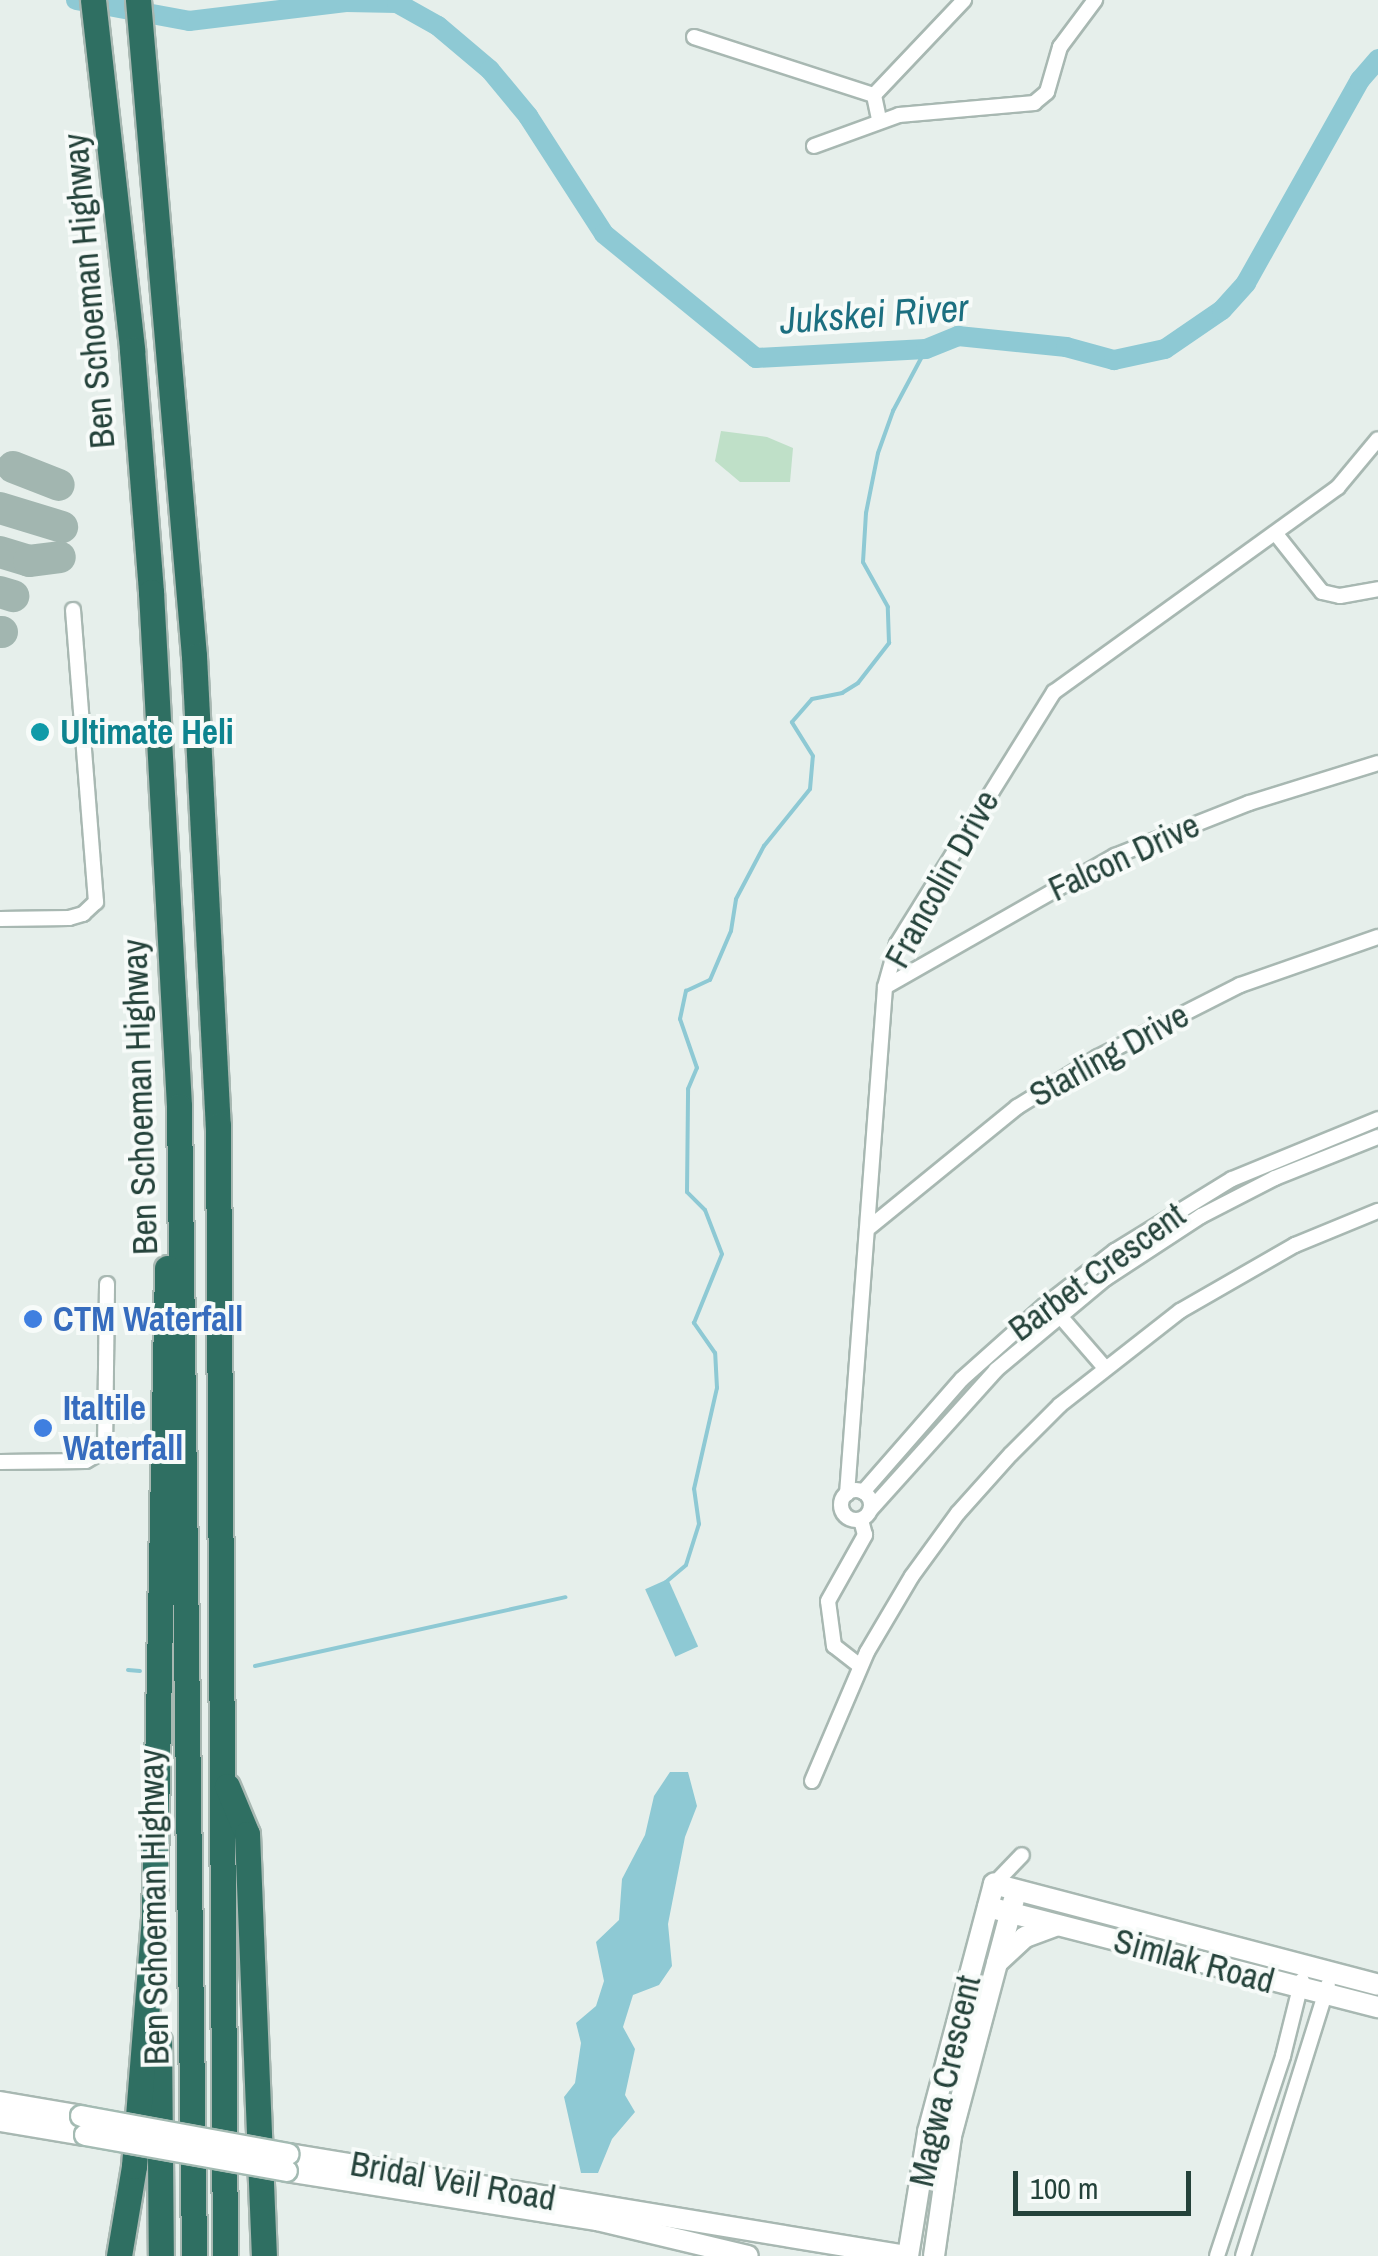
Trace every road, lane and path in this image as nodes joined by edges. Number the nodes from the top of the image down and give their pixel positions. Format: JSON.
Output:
{"nodes":[{"id":1,"x":93,"y":0,"type":"edge"},
{"id":2,"x":138,"y":0,"type":"edge"},
{"id":3,"x":964,"y":0,"type":"edge"},
{"id":4,"x":1094,"y":0,"type":"edge"},
{"id":5,"x":694,"y":37,"type":"dead end"},
{"id":6,"x":874,"y":96,"type":"junction"},
{"id":7,"x":879,"y":119,"type":"junction"},
{"id":8,"x":814,"y":146,"type":"dead end"},
{"id":9,"x":1378,"y":439,"type":"edge"},
{"id":10,"x":1276,"y":534,"type":"junction"},
{"id":11,"x":1378,"y":589,"type":"edge"},
{"id":12,"x":74,"y":610,"type":"dead end"},
{"id":13,"x":1378,"y":764,"type":"edge"},
{"id":14,"x":0,"y":918,"type":"edge"},
{"id":15,"x":1378,"y":937,"type":"edge"},
{"id":16,"x":885,"y":988,"type":"junction"},
{"id":17,"x":180,"y":1106,"type":"junction"},
{"id":18,"x":1378,"y":1118,"type":"edge"},
{"id":19,"x":1352,"y":1126,"type":"junction"},
{"id":20,"x":1378,"y":1137,"type":"edge"},
{"id":21,"x":1355,"y":1146,"type":"junction"},
{"id":22,"x":1232,"y":1180,"type":"junction"},
{"id":23,"x":1240,"y":1197,"type":"junction"},
{"id":24,"x":1378,"y":1212,"type":"edge"},
{"id":25,"x":870,"y":1227,"type":"junction"},
{"id":26,"x":1078,"y":1278,"type":"junction"},
{"id":27,"x":107,"y":1284,"type":"dead end"},
{"id":28,"x":1090,"y":1292,"type":"junction"},
{"id":29,"x":1060,"y":1316,"type":"junction"},
{"id":30,"x":1105,"y":1368,"type":"junction"},
{"id":31,"x":0,"y":1462,"type":"edge"},
{"id":32,"x":863,"y":1492,"type":"junction"},
{"id":33,"x":847,"y":1494,"type":"junction"},
{"id":34,"x":866,"y":1514,"type":"junction"},
{"id":35,"x":860,"y":1666,"type":"junction"},
{"id":36,"x":812,"y":1781,"type":"dead end"},
{"id":37,"x":224,"y":1782,"type":"junction"},
{"id":38,"x":156,"y":1852,"type":"junction"},
{"id":39,"x":994,"y":1884,"type":"junction"},
{"id":40,"x":1017,"y":1888,"type":"junction"},
{"id":41,"x":988,"y":1907,"type":"junction"},
{"id":42,"x":1010,"y":1913,"type":"junction"},
{"id":43,"x":1058,"y":1925,"type":"junction"},
{"id":44,"x":997,"y":1963,"type":"junction"},
{"id":45,"x":1305,"y":1966,"type":"junction"},
{"id":46,"x":1328,"y":1984,"type":"junction"},
{"id":47,"x":1378,"y":1985,"type":"edge"},
{"id":48,"x":1300,"y":1989,"type":"junction"},
{"id":49,"x":1378,"y":2007,"type":"edge"},
{"id":50,"x":0,"y":2102,"type":"edge"},
{"id":51,"x":0,"y":2121,"type":"edge"},
{"id":52,"x":83,"y":2126,"type":"junction"},
{"id":53,"x":288,"y":2162,"type":"junction"},
{"id":54,"x":119,"y":2256,"type":"edge"},
{"id":55,"x":161,"y":2256,"type":"edge"},
{"id":56,"x":194,"y":2256,"type":"edge"},
{"id":57,"x":225,"y":2256,"type":"edge"},
{"id":58,"x":264,"y":2256,"type":"edge"},
{"id":59,"x":748,"y":2256,"type":"edge"},
{"id":60,"x":907,"y":2256,"type":"edge"},
{"id":61,"x":934,"y":2256,"type":"edge"},
{"id":62,"x":1217,"y":2256,"type":"edge"},
{"id":63,"x":1243,"y":2256,"type":"edge"}],
"edges":[{"from":1,"to":17,"type":"highway","name":"Ben Schoeman Highway"},
{"from":2,"to":37,"type":"highway","name":"Ben Schoeman Highway"},
{"from":3,"to":6,"type":"street"},
{"from":4,"to":7,"type":"street"},
{"from":5,"to":6,"type":"street"},
{"from":6,"to":7,"type":"street"},
{"from":7,"to":8,"type":"street"},
{"from":9,"to":10,"type":"street","name":"Francolin Drive"},
{"from":10,"to":11,"type":"street"},
{"from":10,"to":16,"type":"street","name":"Francolin Drive"},
{"from":12,"to":14,"type":"street"},
{"from":13,"to":16,"type":"street","name":"Falcon Drive"},
{"from":15,"to":25,"type":"street","name":"Starling Drive"},
{"from":16,"to":25,"type":"street","name":"Francolin Drive"},
{"from":17,"to":38,"type":"highway"},
{"from":17,"to":56,"type":"highway","name":"Ben Schoeman Highway"},
{"from":18,"to":19,"type":"street","name":"Barbet Crescent"},
{"from":19,"to":21,"type":"street"},
{"from":19,"to":22,"type":"street","name":"Barbet Crescent"},
{"from":20,"to":21,"type":"street","name":"Barbet Crescent"},
{"from":21,"to":23,"type":"street","name":"Barbet Crescent"},
{"from":22,"to":23,"type":"street"},
{"from":22,"to":26,"type":"street","name":"Barbet Crescent"},
{"from":23,"to":28,"type":"street","name":"Barbet Crescent"},
{"from":24,"to":30,"type":"street"},
{"from":25,"to":33,"type":"street","name":"Francolin Drive"},
{"from":26,"to":28,"type":"street"},
{"from":26,"to":32,"type":"street","name":"Barbet Crescent"},
{"from":27,"to":31,"type":"street"},
{"from":28,"to":29,"type":"street","name":"Barbet Crescent"},
{"from":29,"to":30,"type":"street"},
{"from":29,"to":34,"type":"street","name":"Barbet Crescent"},
{"from":30,"to":35,"type":"street"},
{"from":32,"to":33,"type":"street"},
{"from":32,"to":34,"type":"street"},
{"from":33,"to":34,"type":"street"},
{"from":34,"to":35,"type":"street"},
{"from":35,"to":36,"type":"street"},
{"from":37,"to":57,"type":"highway","name":"Ben Schoeman Highway"},
{"from":37,"to":58,"type":"highway"},
{"from":38,"to":54,"type":"highway"},
{"from":38,"to":55,"type":"highway"},
{"from":39,"to":40,"type":"street","name":"Simlak Road"},
{"from":39,"to":40,"type":"street"},
{"from":39,"to":41,"type":"street","name":"Magwa Crescent"},
{"from":40,"to":42,"type":"street","name":"Magwa Crescent"},
{"from":40,"to":45,"type":"street","name":"Simlak Road"},
{"from":41,"to":42,"type":"street","name":"Simlak Road"},
{"from":41,"to":60,"type":"street","name":"Magwa Crescent"},
{"from":42,"to":43,"type":"street","name":"Simlak Road"},
{"from":42,"to":44,"type":"street","name":"Magwa Crescent"},
{"from":43,"to":44,"type":"street"},
{"from":43,"to":48,"type":"street","name":"Simlak Road"},
{"from":44,"to":61,"type":"street","name":"Magwa Crescent"},
{"from":45,"to":46,"type":"street","name":"Simlak Road"},
{"from":45,"to":48,"type":"street"},
{"from":46,"to":47,"type":"street","name":"Simlak Road"},
{"from":46,"to":48,"type":"street","name":"Simlak Road"},
{"from":46,"to":49,"type":"street","name":"Simlak Road"},
{"from":46,"to":63,"type":"street"},
{"from":48,"to":62,"type":"street"},
{"from":50,"to":52,"type":"street","name":"Bridal Veil Road"},
{"from":51,"to":52,"type":"street","name":"Bridal Veil Road"},
{"from":52,"to":53,"type":"street","name":"Bridal Veil Road","bridge":true},
{"from":53,"to":59,"type":"street","name":"Bridal Veil Road"},
{"from":53,"to":60,"type":"street","name":"Bridal Veil Road"}]}
